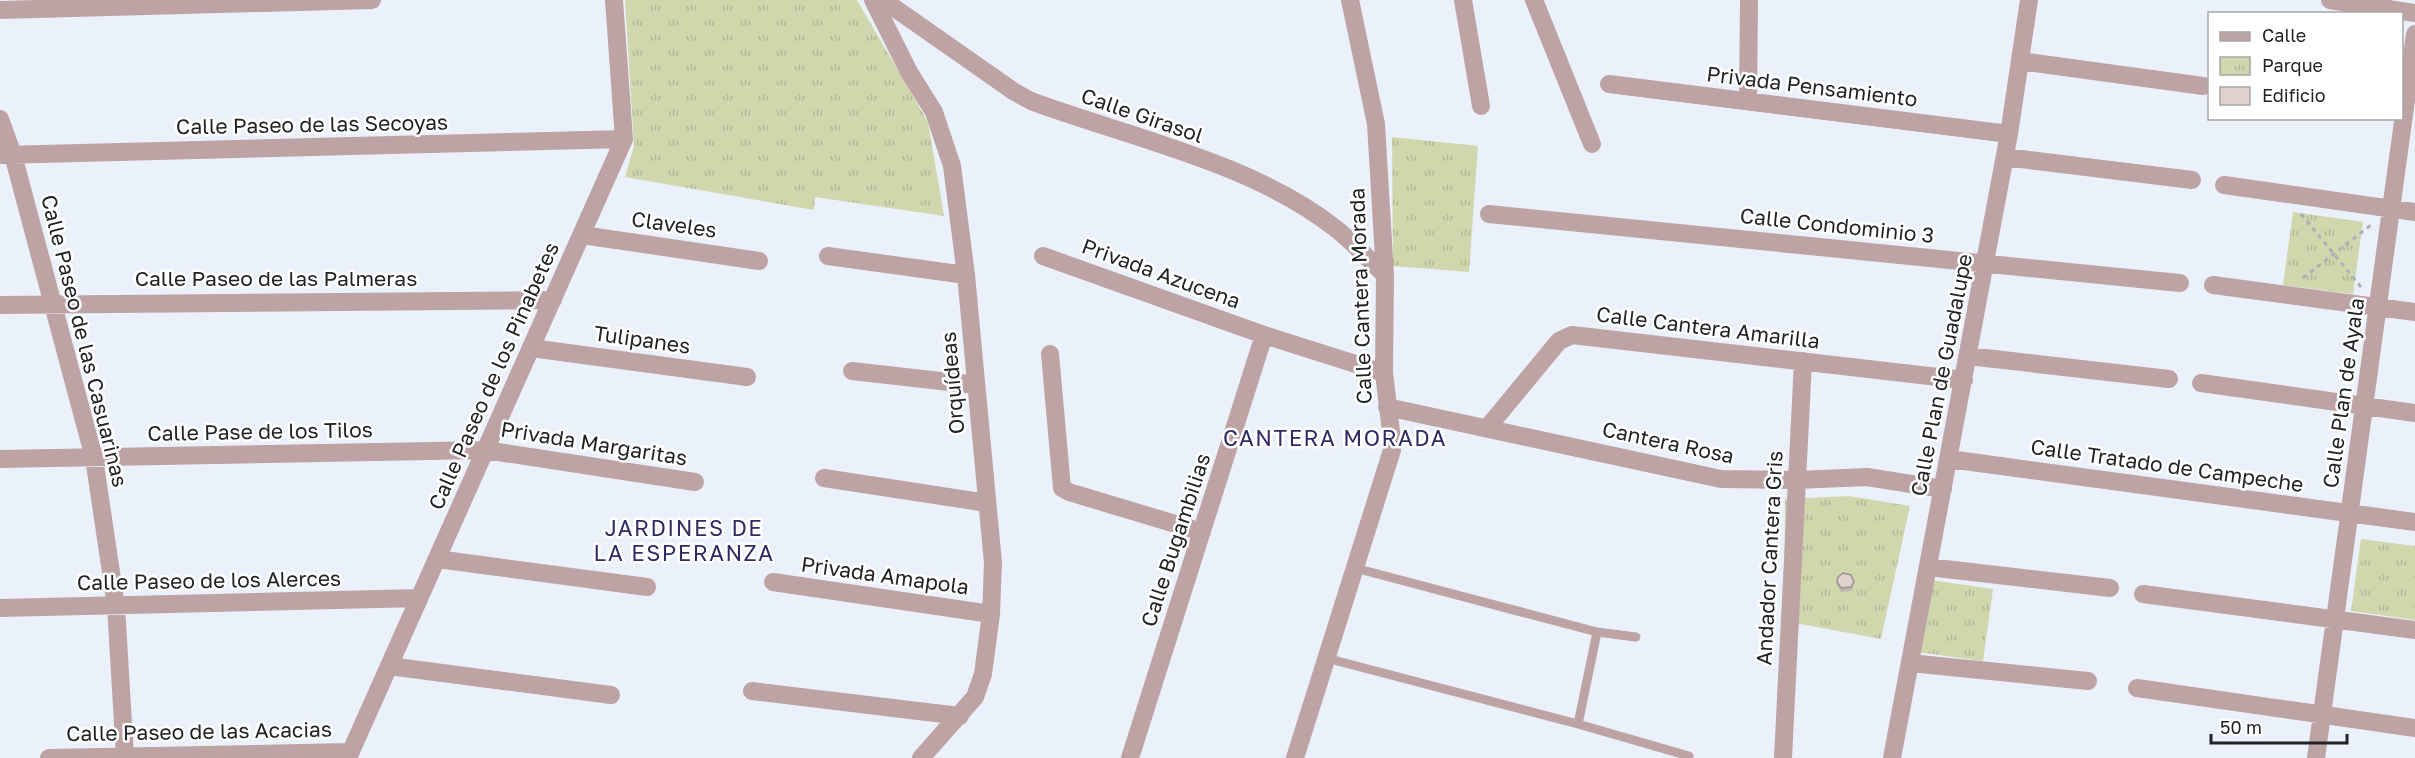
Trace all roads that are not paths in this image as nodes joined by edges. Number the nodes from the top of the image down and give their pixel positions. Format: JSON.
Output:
{"nodes":[{"id":1,"x":372,"y":0,"type":"edge"},
{"id":2,"x":614,"y":0,"type":"edge"},
{"id":3,"x":873,"y":0,"type":"edge"},
{"id":4,"x":883,"y":0,"type":"edge"},
{"id":5,"x":1350,"y":0,"type":"edge"},
{"id":6,"x":1463,"y":0,"type":"edge"},
{"id":7,"x":1534,"y":0,"type":"edge"},
{"id":8,"x":1749,"y":0,"type":"edge"},
{"id":9,"x":2029,"y":0,"type":"edge"},
{"id":10,"x":2330,"y":0,"type":"edge"},
{"id":11,"x":187,"y":3,"type":"edge"},
{"id":12,"x":0,"y":10,"type":"edge"},
{"id":13,"x":2415,"y":13,"type":"edge"},
{"id":14,"x":2415,"y":34,"type":"edge"},
{"id":15,"x":2020,"y":61,"type":"junction"},
{"id":16,"x":1609,"y":84,"type":"dead end"},
{"id":17,"x":2203,"y":86,"type":"dead end"},
{"id":18,"x":1748,"y":101,"type":"junction"},
{"id":19,"x":1481,"y":106,"type":"dead end"},
{"id":20,"x":2407,"y":112,"type":"edge"},
{"id":21,"x":0,"y":119,"type":"edge"},
{"id":22,"x":2009,"y":134,"type":"junction"},
{"id":23,"x":624,"y":139,"type":"junction"},
{"id":24,"x":1592,"y":144,"type":"dead end"},
{"id":25,"x":7,"y":155,"type":"edge"},
{"id":26,"x":2005,"y":157,"type":"junction"},
{"id":27,"x":2192,"y":180,"type":"dead end"},
{"id":28,"x":2224,"y":185,"type":"dead end"},
{"id":29,"x":2392,"y":209,"type":"junction"},
{"id":30,"x":2415,"y":212,"type":"edge"},
{"id":31,"x":1489,"y":214,"type":"dead end"},
{"id":32,"x":582,"y":235,"type":"junction"},
{"id":33,"x":828,"y":256,"type":"dead end"},
{"id":34,"x":1043,"y":256,"type":"dead end"},
{"id":35,"x":759,"y":261,"type":"dead end"},
{"id":36,"x":1985,"y":264,"type":"junction"},
{"id":37,"x":966,"y":275,"type":"junction"},
{"id":38,"x":1385,"y":275,"type":"junction"},
{"id":39,"x":2180,"y":283,"type":"dead end"},
{"id":40,"x":2213,"y":285,"type":"dead end"},
{"id":41,"x":553,"y":300,"type":"junction"},
{"id":42,"x":52,"y":304,"type":"junction"},
{"id":43,"x":0,"y":305,"type":"edge"},
{"id":44,"x":2378,"y":307,"type":"junction"},
{"id":45,"x":2415,"y":312,"type":"edge"},
{"id":46,"x":1264,"y":335,"type":"junction"},
{"id":47,"x":531,"y":348,"type":"junction"},
{"id":48,"x":1050,"y":354,"type":"dead end"},
{"id":49,"x":1968,"y":356,"type":"junction"},
{"id":50,"x":1803,"y":361,"type":"junction"},
{"id":51,"x":852,"y":370,"type":"dead end"},
{"id":52,"x":1384,"y":373,"type":"junction"},
{"id":53,"x":747,"y":377,"type":"dead end"},
{"id":54,"x":2169,"y":379,"type":"dead end"},
{"id":55,"x":1964,"y":380,"type":"junction"},
{"id":56,"x":2201,"y":383,"type":"dead end"},
{"id":57,"x":976,"y":385,"type":"junction"},
{"id":58,"x":1387,"y":406,"type":"junction"},
{"id":59,"x":2365,"y":406,"type":"junction"},
{"id":60,"x":2415,"y":413,"type":"edge"},
{"id":61,"x":1488,"y":426,"type":"junction"},
{"id":62,"x":485,"y":450,"type":"junction"},
{"id":63,"x":94,"y":458,"type":"junction"},
{"id":64,"x":0,"y":459,"type":"edge"},
{"id":65,"x":1949,"y":459,"type":"junction"},
{"id":66,"x":824,"y":478,"type":"dead end"},
{"id":67,"x":1796,"y":480,"type":"junction"},
{"id":68,"x":695,"y":482,"type":"dead end"},
{"id":69,"x":1943,"y":489,"type":"junction"},
{"id":70,"x":987,"y":503,"type":"junction"},
{"id":71,"x":2350,"y":514,"type":"junction"},
{"id":72,"x":2415,"y":522,"type":"edge"},
{"id":73,"x":1202,"y":532,"type":"junction"},
{"id":74,"x":437,"y":558,"type":"junction"},
{"id":75,"x":1928,"y":567,"type":"junction"},
{"id":76,"x":1354,"y":568,"type":"junction"},
{"id":77,"x":773,"y":582,"type":"dead end"},
{"id":78,"x":646,"y":587,"type":"dead end"},
{"id":79,"x":2110,"y":588,"type":"dead end"},
{"id":80,"x":2143,"y":594,"type":"dead end"},
{"id":81,"x":419,"y":598,"type":"junction"},
{"id":82,"x":116,"y":606,"type":"junction"},
{"id":83,"x":0,"y":608,"type":"edge"},
{"id":84,"x":991,"y":614,"type":"junction"},
{"id":85,"x":2336,"y":619,"type":"junction"},
{"id":86,"x":2415,"y":630,"type":"edge"},
{"id":87,"x":1597,"y":632,"type":"junction"},
{"id":88,"x":1636,"y":637,"type":"dead end"},
{"id":89,"x":1326,"y":658,"type":"junction"},
{"id":90,"x":1910,"y":663,"type":"junction"},
{"id":91,"x":389,"y":666,"type":"junction"},
{"id":92,"x":2088,"y":681,"type":"dead end"},
{"id":93,"x":2137,"y":688,"type":"dead end"},
{"id":94,"x":752,"y":690,"type":"dead end"},
{"id":95,"x":611,"y":695,"type":"dead end"},
{"id":96,"x":2322,"y":715,"type":"junction"},
{"id":97,"x":960,"y":716,"type":"junction"},
{"id":98,"x":1578,"y":724,"type":"junction"},
{"id":99,"x":2415,"y":728,"type":"edge"},
{"id":100,"x":349,"y":755,"type":"edge"},
{"id":101,"x":125,"y":756,"type":"junction"},
{"id":102,"x":1689,"y":756,"type":"dead end"},
{"id":103,"x":49,"y":758,"type":"edge"},
{"id":104,"x":921,"y":758,"type":"edge"},
{"id":105,"x":1132,"y":758,"type":"edge"},
{"id":106,"x":1295,"y":758,"type":"edge"},
{"id":107,"x":1783,"y":758,"type":"edge"},
{"id":108,"x":1892,"y":758,"type":"edge"},
{"id":109,"x":2316,"y":758,"type":"edge"}],
"edges":[{"from":1,"to":11,"type":"street"},
{"from":2,"to":23,"type":"street","name":"Calle Paseo de los Pinabetes"},
{"from":3,"to":37,"type":"street","name":"Orquídeas"},
{"from":4,"to":38,"type":"street","name":"Calle Girasol"},
{"from":5,"to":38,"type":"street","name":"Calle Cantera Morada"},
{"from":6,"to":19,"type":"street"},
{"from":7,"to":24,"type":"street"},
{"from":8,"to":18,"type":"street"},
{"from":9,"to":15,"type":"street","name":"Calle Plan de Guadalupe"},
{"from":10,"to":13,"type":"street"},
{"from":11,"to":12,"type":"street"},
{"from":14,"to":20,"type":"street","name":"Calle Plan de Ayala"},
{"from":15,"to":17,"type":"street"},
{"from":15,"to":22,"type":"street","name":"Calle Plan de Guadalupe"},
{"from":16,"to":18,"type":"street","name":"Privada Pensamiento"},
{"from":18,"to":22,"type":"street","name":"Privada Pensamiento"},
{"from":20,"to":29,"type":"street","name":"Calle Plan de Ayala"},
{"from":21,"to":25,"type":"street","name":"Calle Paseo de las Casuarinas"},
{"from":22,"to":26,"type":"street","name":"Calle Plan de Guadalupe"},
{"from":23,"to":25,"type":"street","name":"Calle Paseo de las Secoyas"},
{"from":23,"to":32,"type":"street","name":"Calle Paseo de los Pinabetes"},
{"from":25,"to":42,"type":"street","name":"Calle Paseo de las Casuarinas"},
{"from":26,"to":27,"type":"street"},
{"from":26,"to":36,"type":"street","name":"Calle Plan de Guadalupe"},
{"from":28,"to":29,"type":"street"},
{"from":29,"to":30,"type":"street"},
{"from":29,"to":44,"type":"street","name":"Calle Plan de Ayala"},
{"from":31,"to":36,"type":"street","name":"Calle Condominio 3"},
{"from":32,"to":35,"type":"street","name":"Claveles"},
{"from":32,"to":41,"type":"street","name":"Calle Paseo de los Pinabetes"},
{"from":33,"to":37,"type":"street"},
{"from":34,"to":46,"type":"street","name":"Privada Azucena"},
{"from":36,"to":39,"type":"street","name":"Calle Condominio 3"},
{"from":36,"to":49,"type":"street","name":"Calle Plan de Guadalupe"},
{"from":37,"to":57,"type":"street","name":"Orquídeas"},
{"from":38,"to":52,"type":"street","name":"Calle Cantera Morada"},
{"from":40,"to":44,"type":"street"},
{"from":41,"to":42,"type":"street","name":"Calle Paseo de las Palmeras"},
{"from":41,"to":47,"type":"street","name":"Calle Paseo de los Pinabetes"},
{"from":42,"to":43,"type":"street","name":"Calle Paseo de las Palmeras"},
{"from":42,"to":63,"type":"street","name":"Calle Paseo de las Casuarinas"},
{"from":44,"to":45,"type":"street"},
{"from":44,"to":59,"type":"street","name":"Calle Plan de Ayala"},
{"from":46,"to":52,"type":"street","name":"Privada Azucena"},
{"from":46,"to":73,"type":"street","name":"Calle Bugambilias"},
{"from":47,"to":53,"type":"street","name":"Tulipanes"},
{"from":47,"to":62,"type":"street","name":"Calle Paseo de los Pinabetes"},
{"from":48,"to":73,"type":"street"},
{"from":49,"to":54,"type":"street"},
{"from":49,"to":55,"type":"street","name":"Calle Plan de Guadalupe"},
{"from":50,"to":55,"type":"street","name":"Calle Cantera Amarilla"},
{"from":50,"to":61,"type":"street","name":"Calle Cantera Amarilla"},
{"from":50,"to":67,"type":"street","name":"Andador Cantera Gris"},
{"from":51,"to":57,"type":"street"},
{"from":52,"to":58,"type":"street","name":"Calle Cantera Morada"},
{"from":55,"to":65,"type":"street","name":"Calle Plan de Guadalupe"},
{"from":56,"to":59,"type":"street"},
{"from":57,"to":70,"type":"street","name":"Orquídeas"},
{"from":58,"to":61,"type":"street","name":"Cantera Rosa"},
{"from":58,"to":76,"type":"street","name":"Calle Cantera Morada"},
{"from":59,"to":60,"type":"street"},
{"from":59,"to":71,"type":"street","name":"Calle Plan de Ayala"},
{"from":61,"to":67,"type":"street","name":"Cantera Rosa"},
{"from":62,"to":63,"type":"street","name":"Calle Pase de los Tilos"},
{"from":62,"to":68,"type":"street","name":"Privada Margaritas"},
{"from":62,"to":74,"type":"street","name":"Calle Paseo de los Pinabetes"},
{"from":63,"to":64,"type":"street","name":"Calle Pase de los Tilos"},
{"from":63,"to":82,"type":"street","name":"Calle Paseo de las Casuarinas"},
{"from":65,"to":69,"type":"street","name":"Calle Plan de Guadalupe"},
{"from":65,"to":71,"type":"street","name":"Calle Tratado de Campeche"},
{"from":66,"to":70,"type":"street"},
{"from":67,"to":69,"type":"street","name":"Cantera Rosa"},
{"from":67,"to":107,"type":"street","name":"Andador Cantera Gris"},
{"from":69,"to":75,"type":"street","name":"Calle Plan de Guadalupe"},
{"from":70,"to":84,"type":"street","name":"Orquídeas"},
{"from":71,"to":72,"type":"street","name":"Calle Tratado de Campeche"},
{"from":71,"to":85,"type":"street","name":"Calle Plan de Ayala"},
{"from":73,"to":105,"type":"street","name":"Calle Bugambilias"},
{"from":74,"to":78,"type":"street"},
{"from":74,"to":81,"type":"street","name":"Calle Paseo de los Pinabetes"},
{"from":75,"to":79,"type":"street"},
{"from":75,"to":90,"type":"street","name":"Calle Plan de Guadalupe"},
{"from":76,"to":87,"type":"lane"},
{"from":76,"to":89,"type":"street","name":"Calle Cantera Morada"},
{"from":77,"to":84,"type":"street","name":"Privada Amapola"},
{"from":80,"to":85,"type":"street"},
{"from":81,"to":82,"type":"street","name":"Calle Paseo de los Alerces"},
{"from":81,"to":91,"type":"street","name":"Calle Paseo de los Pinabetes"},
{"from":82,"to":83,"type":"street","name":"Calle Paseo de los Alerces"},
{"from":82,"to":101,"type":"street","name":"Calle Paseo de las Casuarinas"},
{"from":84,"to":97,"type":"street","name":"Orquídeas"},
{"from":85,"to":86,"type":"street"},
{"from":85,"to":96,"type":"street","name":"Calle Plan de Ayala"},
{"from":87,"to":88,"type":"lane"},
{"from":87,"to":98,"type":"lane"},
{"from":89,"to":98,"type":"lane"},
{"from":89,"to":106,"type":"street","name":"Calle Cantera Morada"},
{"from":90,"to":92,"type":"street"},
{"from":90,"to":108,"type":"street","name":"Calle Plan de Guadalupe"},
{"from":91,"to":95,"type":"street"},
{"from":91,"to":100,"type":"street","name":"Calle Paseo de los Pinabetes"},
{"from":93,"to":96,"type":"street"},
{"from":94,"to":97,"type":"street"},
{"from":96,"to":99,"type":"street"},
{"from":96,"to":109,"type":"street","name":"Calle Plan de Ayala"},
{"from":97,"to":104,"type":"street","name":"Orquídeas"},
{"from":98,"to":102,"type":"lane"},
{"from":100,"to":101,"type":"street","name":"Calle Paseo de las Acacias"},
{"from":101,"to":103,"type":"street","name":"Calle Paseo de las Acacias"}]}
